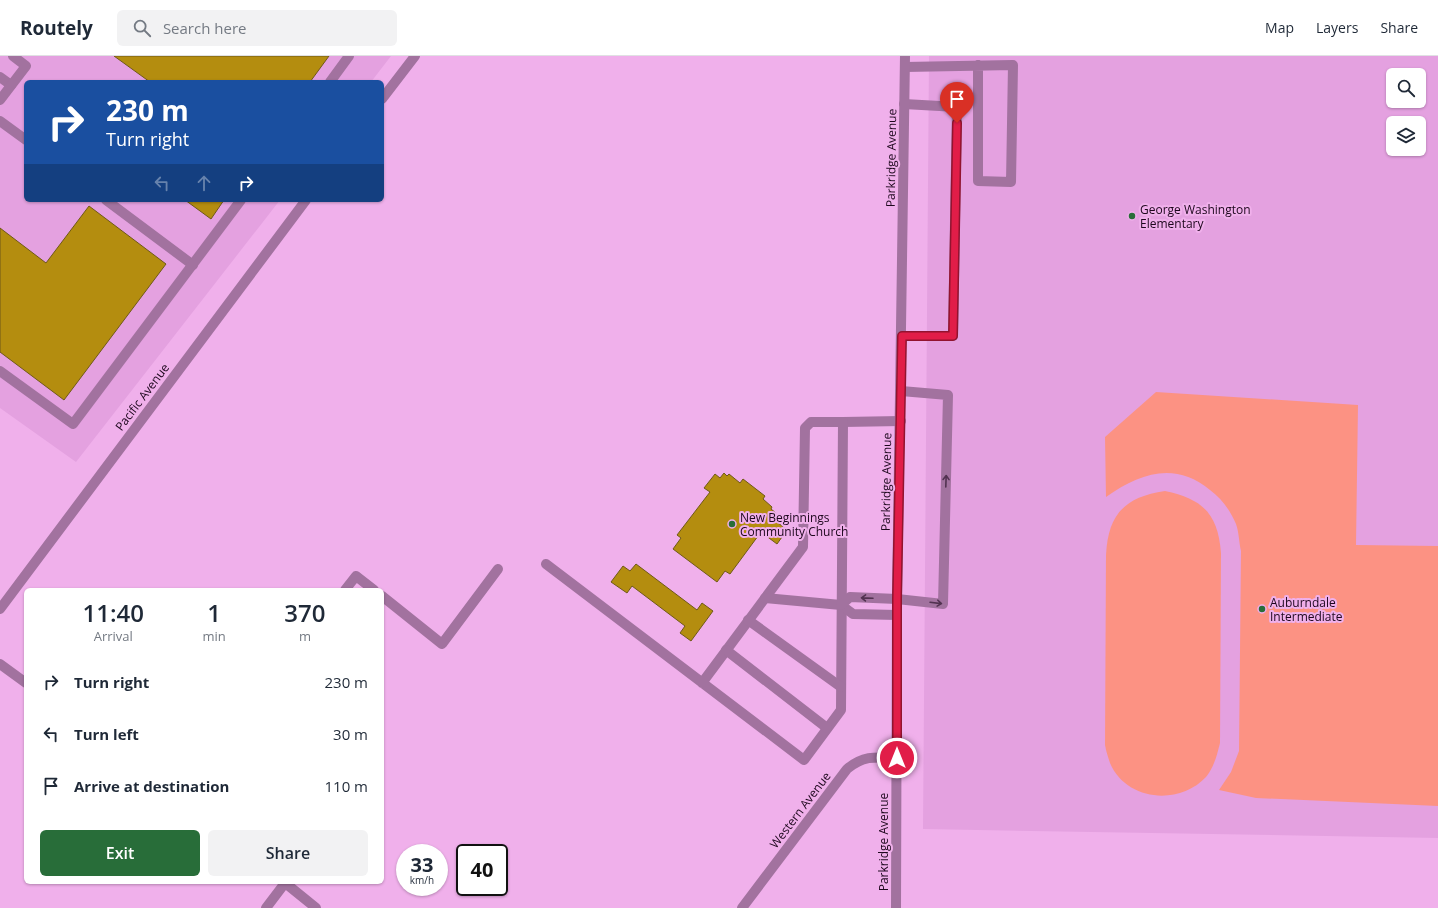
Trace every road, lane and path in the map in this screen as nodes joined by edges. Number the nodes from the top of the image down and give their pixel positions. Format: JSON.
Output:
{"nodes":[{"id":1,"x":12,"y":56,"type":"edge"},
{"id":2,"x":349,"y":56,"type":"edge"},
{"id":3,"x":414,"y":56,"type":"edge"},
{"id":4,"x":905,"y":56,"type":"edge"},
{"id":5,"x":978,"y":65,"type":"junction"},
{"id":6,"x":905,"y":66,"type":"junction"},
{"id":7,"x":0,"y":77,"type":"edge"},
{"id":8,"x":331,"y":80,"type":"edge"},
{"id":9,"x":10,"y":85,"type":"junction"},
{"id":10,"x":384,"y":96,"type":"edge"},
{"id":11,"x":0,"y":100,"type":"edge"},
{"id":12,"x":904,"y":104,"type":"junction"},
{"id":13,"x":0,"y":121,"type":"edge"},
{"id":14,"x":24,"y":139,"type":"edge"},
{"id":15,"x":109,"y":202,"type":"edge"},
{"id":16,"x":239,"y":202,"type":"edge"},
{"id":17,"x":305,"y":202,"type":"edge"},
{"id":18,"x":192,"y":265,"type":"junction"},
{"id":19,"x":902,"y":336,"type":"junction"},
{"id":20,"x":0,"y":371,"type":"edge"},
{"id":21,"x":901,"y":391,"type":"junction"},
{"id":22,"x":901,"y":421,"type":"junction"},
{"id":23,"x":843,"y":422,"type":"junction"},
{"id":24,"x":546,"y":564,"type":"dead end"},
{"id":25,"x":498,"y":569,"type":"dead end"},
{"id":26,"x":347,"y":588,"type":"edge"},
{"id":27,"x":371,"y":588,"type":"edge"},
{"id":28,"x":384,"y":598,"type":"edge"},
{"id":29,"x":765,"y":598,"type":"junction"},
{"id":30,"x":897,"y":599,"type":"junction"},
{"id":31,"x":840,"y":605,"type":"junction"},
{"id":32,"x":0,"y":609,"type":"edge"},
{"id":33,"x":897,"y":615,"type":"junction"},
{"id":34,"x":748,"y":620,"type":"junction"},
{"id":35,"x":726,"y":650,"type":"junction"},
{"id":36,"x":0,"y":664,"type":"edge"},
{"id":37,"x":24,"y":682,"type":"edge"},
{"id":38,"x":702,"y":683,"type":"junction"},
{"id":39,"x":841,"y":687,"type":"junction"},
{"id":40,"x":828,"y":728,"type":"junction"},
{"id":41,"x":897,"y":758,"type":"junction"},
{"id":42,"x":283,"y":884,"type":"edge"},
{"id":43,"x":286,"y":884,"type":"edge"},
{"id":44,"x":266,"y":908,"type":"edge"},
{"id":45,"x":316,"y":908,"type":"edge"},
{"id":46,"x":742,"y":908,"type":"edge"},
{"id":47,"x":896,"y":908,"type":"edge"}],
"edges":[{"from":1,"to":9,"type":"street"},
{"from":2,"to":8,"type":"street"},
{"from":3,"to":10,"type":"street"},
{"from":4,"to":6,"type":"street","name":"Parkridge Avenue"},
{"from":5,"to":5,"type":"street"},
{"from":5,"to":6,"type":"street"},
{"from":6,"to":12,"type":"street","name":"Parkridge Avenue"},
{"from":7,"to":9,"type":"street"},
{"from":9,"to":11,"type":"street"},
{"from":12,"to":19,"type":"street","name":"Parkridge Avenue"},
{"from":12,"to":19,"type":"street"},
{"from":13,"to":14,"type":"street"},
{"from":15,"to":18,"type":"street"},
{"from":16,"to":18,"type":"street"},
{"from":17,"to":32,"type":"street","name":"Pacific Avenue"},
{"from":18,"to":20,"type":"street"},
{"from":19,"to":21,"type":"street","name":"Parkridge Avenue"},
{"from":21,"to":22,"type":"street","name":"Parkridge Avenue"},
{"from":30,"to":21,"type":"street","one_way":true},
{"from":22,"to":23,"type":"street"},
{"from":22,"to":30,"type":"street","name":"Parkridge Avenue"},
{"from":23,"to":29,"type":"street"},
{"from":23,"to":31,"type":"street"},
{"from":24,"to":38,"type":"street"},
{"from":25,"to":28,"type":"street"},
{"from":26,"to":27,"type":"street"},
{"from":29,"to":31,"type":"street"},
{"from":29,"to":34,"type":"street"},
{"from":30,"to":31,"type":"street","one_way":true},
{"from":30,"to":33,"type":"street","name":"Parkridge Avenue"},
{"from":31,"to":33,"type":"street"},
{"from":31,"to":39,"type":"street"},
{"from":33,"to":41,"type":"street","name":"Parkridge Avenue"},
{"from":34,"to":35,"type":"street"},
{"from":34,"to":39,"type":"street"},
{"from":35,"to":38,"type":"street"},
{"from":35,"to":40,"type":"street"},
{"from":36,"to":37,"type":"street"},
{"from":38,"to":40,"type":"street"},
{"from":39,"to":40,"type":"street"},
{"from":41,"to":46,"type":"street","name":"Western Avenue"},
{"from":41,"to":47,"type":"street","name":"Parkridge Avenue"},
{"from":42,"to":44,"type":"street"},
{"from":43,"to":45,"type":"street"}]}
